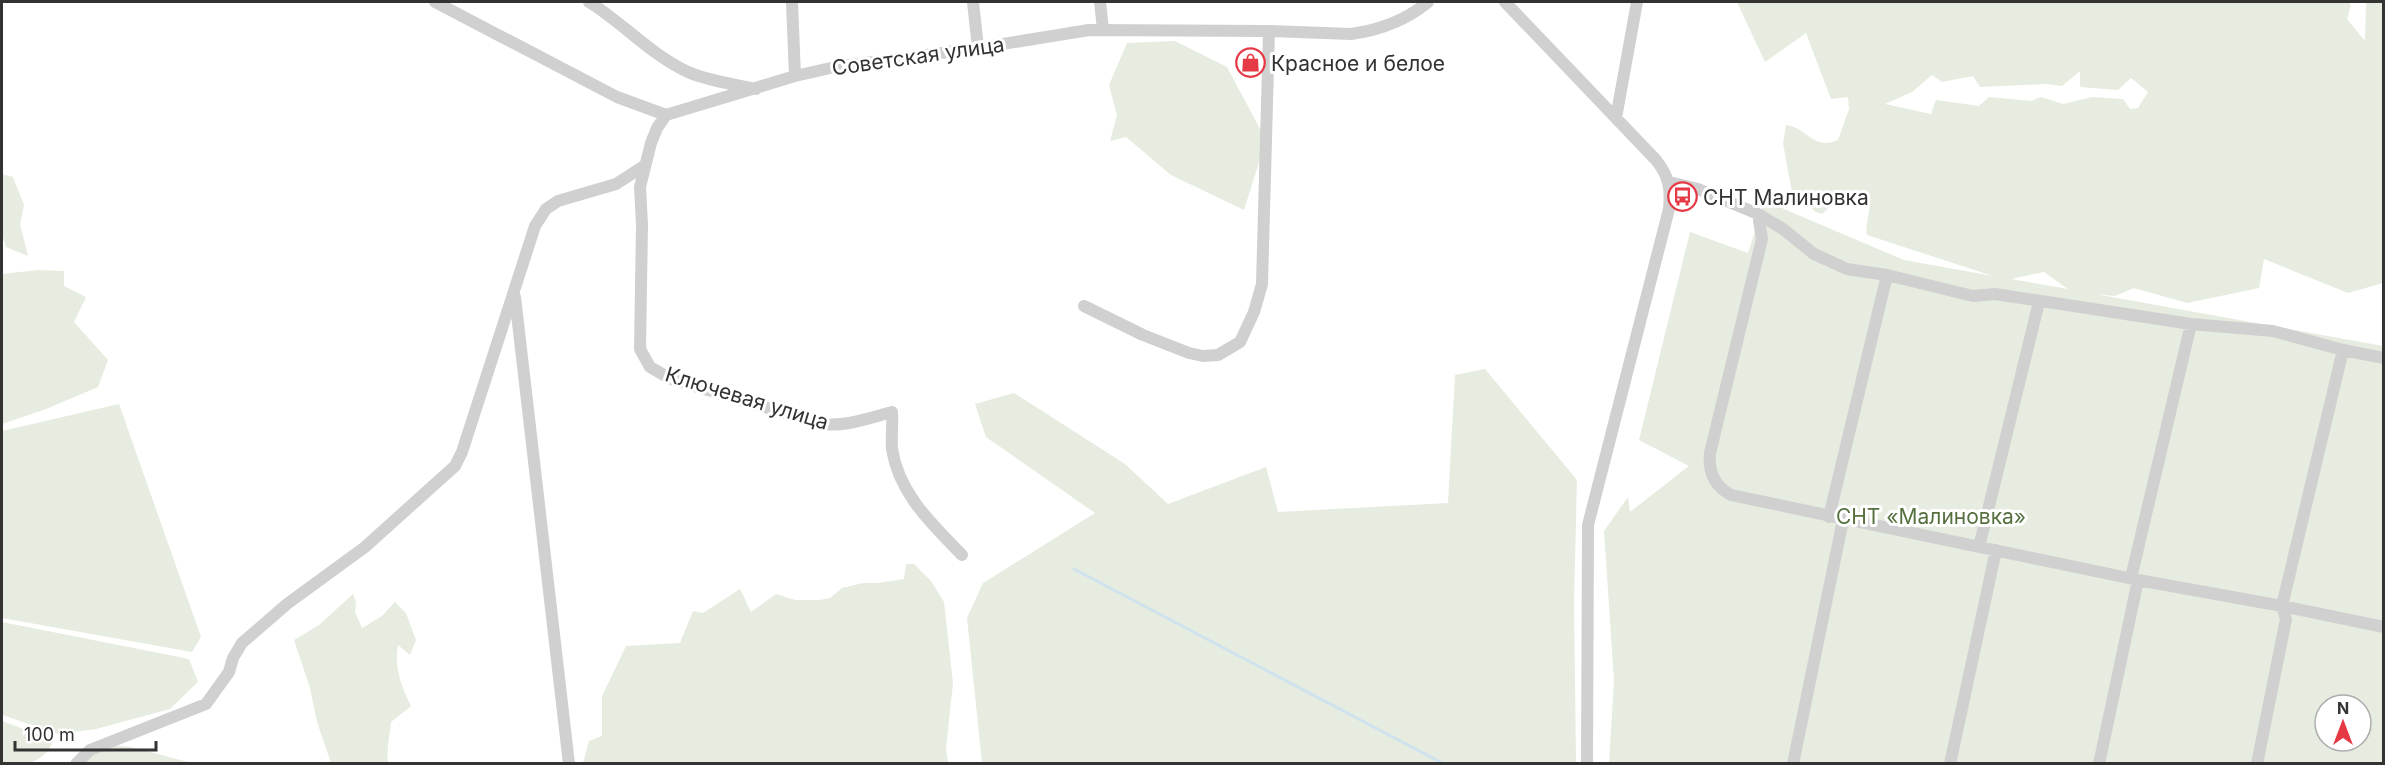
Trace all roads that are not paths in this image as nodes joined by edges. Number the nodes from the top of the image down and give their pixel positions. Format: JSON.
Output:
{"nodes":[{"id":1,"x":435,"y":2,"type":"edge"},
{"id":2,"x":589,"y":2,"type":"edge"},
{"id":3,"x":792,"y":2,"type":"edge"},
{"id":4,"x":973,"y":2,"type":"edge"},
{"id":5,"x":1101,"y":2,"type":"edge"},
{"id":6,"x":1428,"y":2,"type":"edge"},
{"id":7,"x":1505,"y":2,"type":"edge"},
{"id":8,"x":1637,"y":2,"type":"edge"},
{"id":9,"x":1103,"y":29,"type":"junction"},
{"id":10,"x":1269,"y":31,"type":"junction"},
{"id":11,"x":978,"y":48,"type":"junction"},
{"id":12,"x":795,"y":76,"type":"junction"},
{"id":13,"x":757,"y":89,"type":"junction"},
{"id":14,"x":666,"y":116,"type":"junction"},
{"id":15,"x":1616,"y":118,"type":"junction"},
{"id":16,"x":644,"y":166,"type":"junction"},
{"id":17,"x":1669,"y":182,"type":"junction"},
{"id":18,"x":1758,"y":214,"type":"junction"},
{"id":19,"x":1887,"y":275,"type":"junction"},
{"id":20,"x":515,"y":293,"type":"junction"},
{"id":21,"x":2039,"y":302,"type":"junction"},
{"id":22,"x":1084,"y":306,"type":"dead end"},
{"id":23,"x":2191,"y":324,"type":"junction"},
{"id":24,"x":2343,"y":350,"type":"junction"},
{"id":25,"x":2384,"y":358,"type":"edge"},
{"id":26,"x":1829,"y":517,"type":"junction"},
{"id":27,"x":1843,"y":520,"type":"junction"},
{"id":28,"x":1979,"y":547,"type":"junction"},
{"id":29,"x":1996,"y":550,"type":"junction"},
{"id":30,"x":962,"y":555,"type":"dead end"},
{"id":31,"x":2134,"y":579,"type":"junction"},
{"id":32,"x":2282,"y":606,"type":"junction"},
{"id":33,"x":2384,"y":627,"type":"edge"},
{"id":34,"x":76,"y":764,"type":"edge"},
{"id":35,"x":569,"y":764,"type":"edge"},
{"id":36,"x":1587,"y":764,"type":"edge"},
{"id":37,"x":1793,"y":764,"type":"edge"},
{"id":38,"x":1950,"y":764,"type":"edge"},
{"id":39,"x":2099,"y":764,"type":"edge"},
{"id":40,"x":2257,"y":764,"type":"edge"}],
"edges":[{"from":1,"to":14,"type":"street"},
{"from":2,"to":13,"type":"street"},
{"from":3,"to":12,"type":"street"},
{"from":4,"to":11,"type":"street"},
{"from":5,"to":9,"type":"street"},
{"from":6,"to":10,"type":"street","name":"Советская улица"},
{"from":7,"to":15,"type":"street"},
{"from":8,"to":15,"type":"street"},
{"from":9,"to":10,"type":"street","name":"Советская улица"},
{"from":9,"to":11,"type":"street","name":"Советская улица"},
{"from":10,"to":22,"type":"street"},
{"from":11,"to":12,"type":"street","name":"Советская улица"},
{"from":12,"to":13,"type":"street","name":"Советская улица"},
{"from":13,"to":14,"type":"street","name":"Советская улица"},
{"from":14,"to":16,"type":"street"},
{"from":15,"to":17,"type":"street"},
{"from":16,"to":20,"type":"street"},
{"from":16,"to":30,"type":"street","name":"Ключевая улица"},
{"from":17,"to":18,"type":"street"},
{"from":17,"to":36,"type":"street"},
{"from":18,"to":19,"type":"street"},
{"from":18,"to":26,"type":"street"},
{"from":19,"to":21,"type":"street"},
{"from":19,"to":26,"type":"street"},
{"from":20,"to":34,"type":"street"},
{"from":20,"to":35,"type":"street"},
{"from":21,"to":23,"type":"street"},
{"from":21,"to":28,"type":"street"},
{"from":23,"to":24,"type":"street"},
{"from":23,"to":31,"type":"street"},
{"from":24,"to":25,"type":"street"},
{"from":24,"to":32,"type":"street"},
{"from":26,"to":27,"type":"street"},
{"from":27,"to":28,"type":"street"},
{"from":27,"to":37,"type":"street"},
{"from":28,"to":29,"type":"street"},
{"from":29,"to":31,"type":"street"},
{"from":29,"to":38,"type":"street"},
{"from":31,"to":32,"type":"street"},
{"from":31,"to":39,"type":"street"},
{"from":32,"to":33,"type":"street"},
{"from":32,"to":40,"type":"street"}]}
